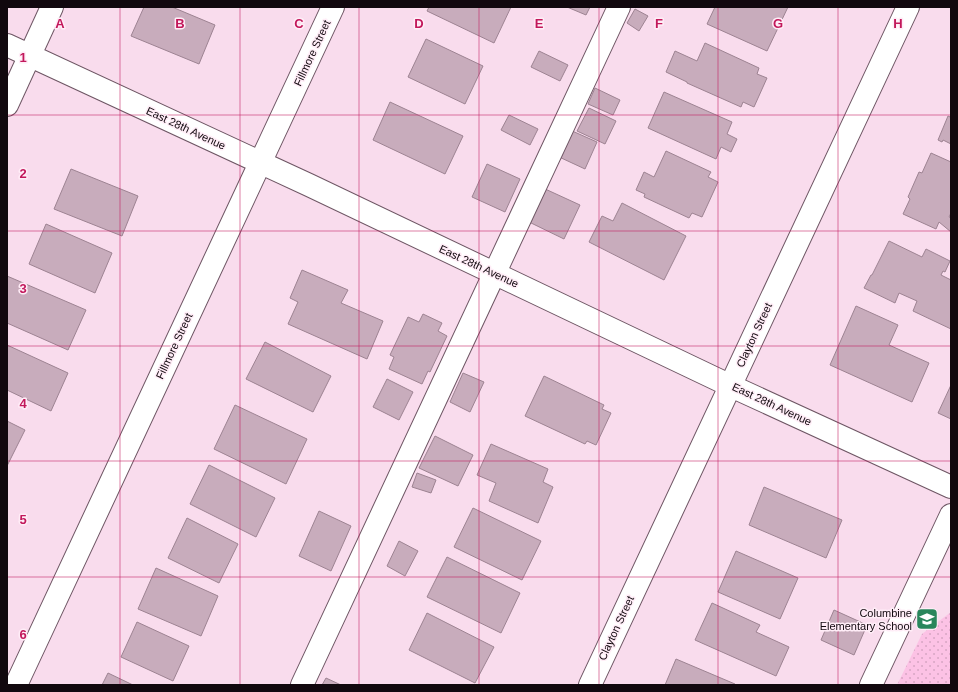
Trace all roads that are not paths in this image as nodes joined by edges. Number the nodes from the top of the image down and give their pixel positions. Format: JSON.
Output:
{"nodes":[{"id":1,"x":52,"y":7,"type":"edge"},
{"id":2,"x":333,"y":7,"type":"edge"},
{"id":3,"x":619,"y":7,"type":"edge"},
{"id":4,"x":908,"y":7,"type":"edge"},
{"id":5,"x":7,"y":45,"type":"edge"},
{"id":6,"x":30,"y":56,"type":"junction"},
{"id":7,"x":7,"y":104,"type":"edge"},
{"id":8,"x":260,"y":163,"type":"junction"},
{"id":9,"x":494,"y":273,"type":"junction"},
{"id":10,"x":731,"y":386,"type":"junction"},
{"id":11,"x":951,"y":487,"type":"edge"},
{"id":12,"x":951,"y":515,"type":"edge"},
{"id":13,"x":16,"y":685,"type":"edge"},
{"id":14,"x":302,"y":685,"type":"edge"},
{"id":15,"x":590,"y":685,"type":"edge"},
{"id":16,"x":872,"y":685,"type":"edge"}],
"edges":[{"from":1,"to":6,"type":"street"},
{"from":2,"to":8,"type":"street","name":"Fillmore Street"},
{"from":3,"to":9,"type":"street"},
{"from":4,"to":10,"type":"street","name":"Clayton Street"},
{"from":5,"to":6,"type":"street","name":"East 28th Avenue"},
{"from":6,"to":7,"type":"street"},
{"from":6,"to":8,"type":"street","name":"East 28th Avenue"},
{"from":8,"to":9,"type":"street","name":"East 28th Avenue"},
{"from":8,"to":13,"type":"street","name":"Fillmore Street"},
{"from":9,"to":10,"type":"street","name":"East 28th Avenue"},
{"from":9,"to":14,"type":"street"},
{"from":10,"to":11,"type":"street","name":"East 28th Avenue"},
{"from":10,"to":15,"type":"street","name":"Clayton Street"},
{"from":12,"to":16,"type":"street"}]}
